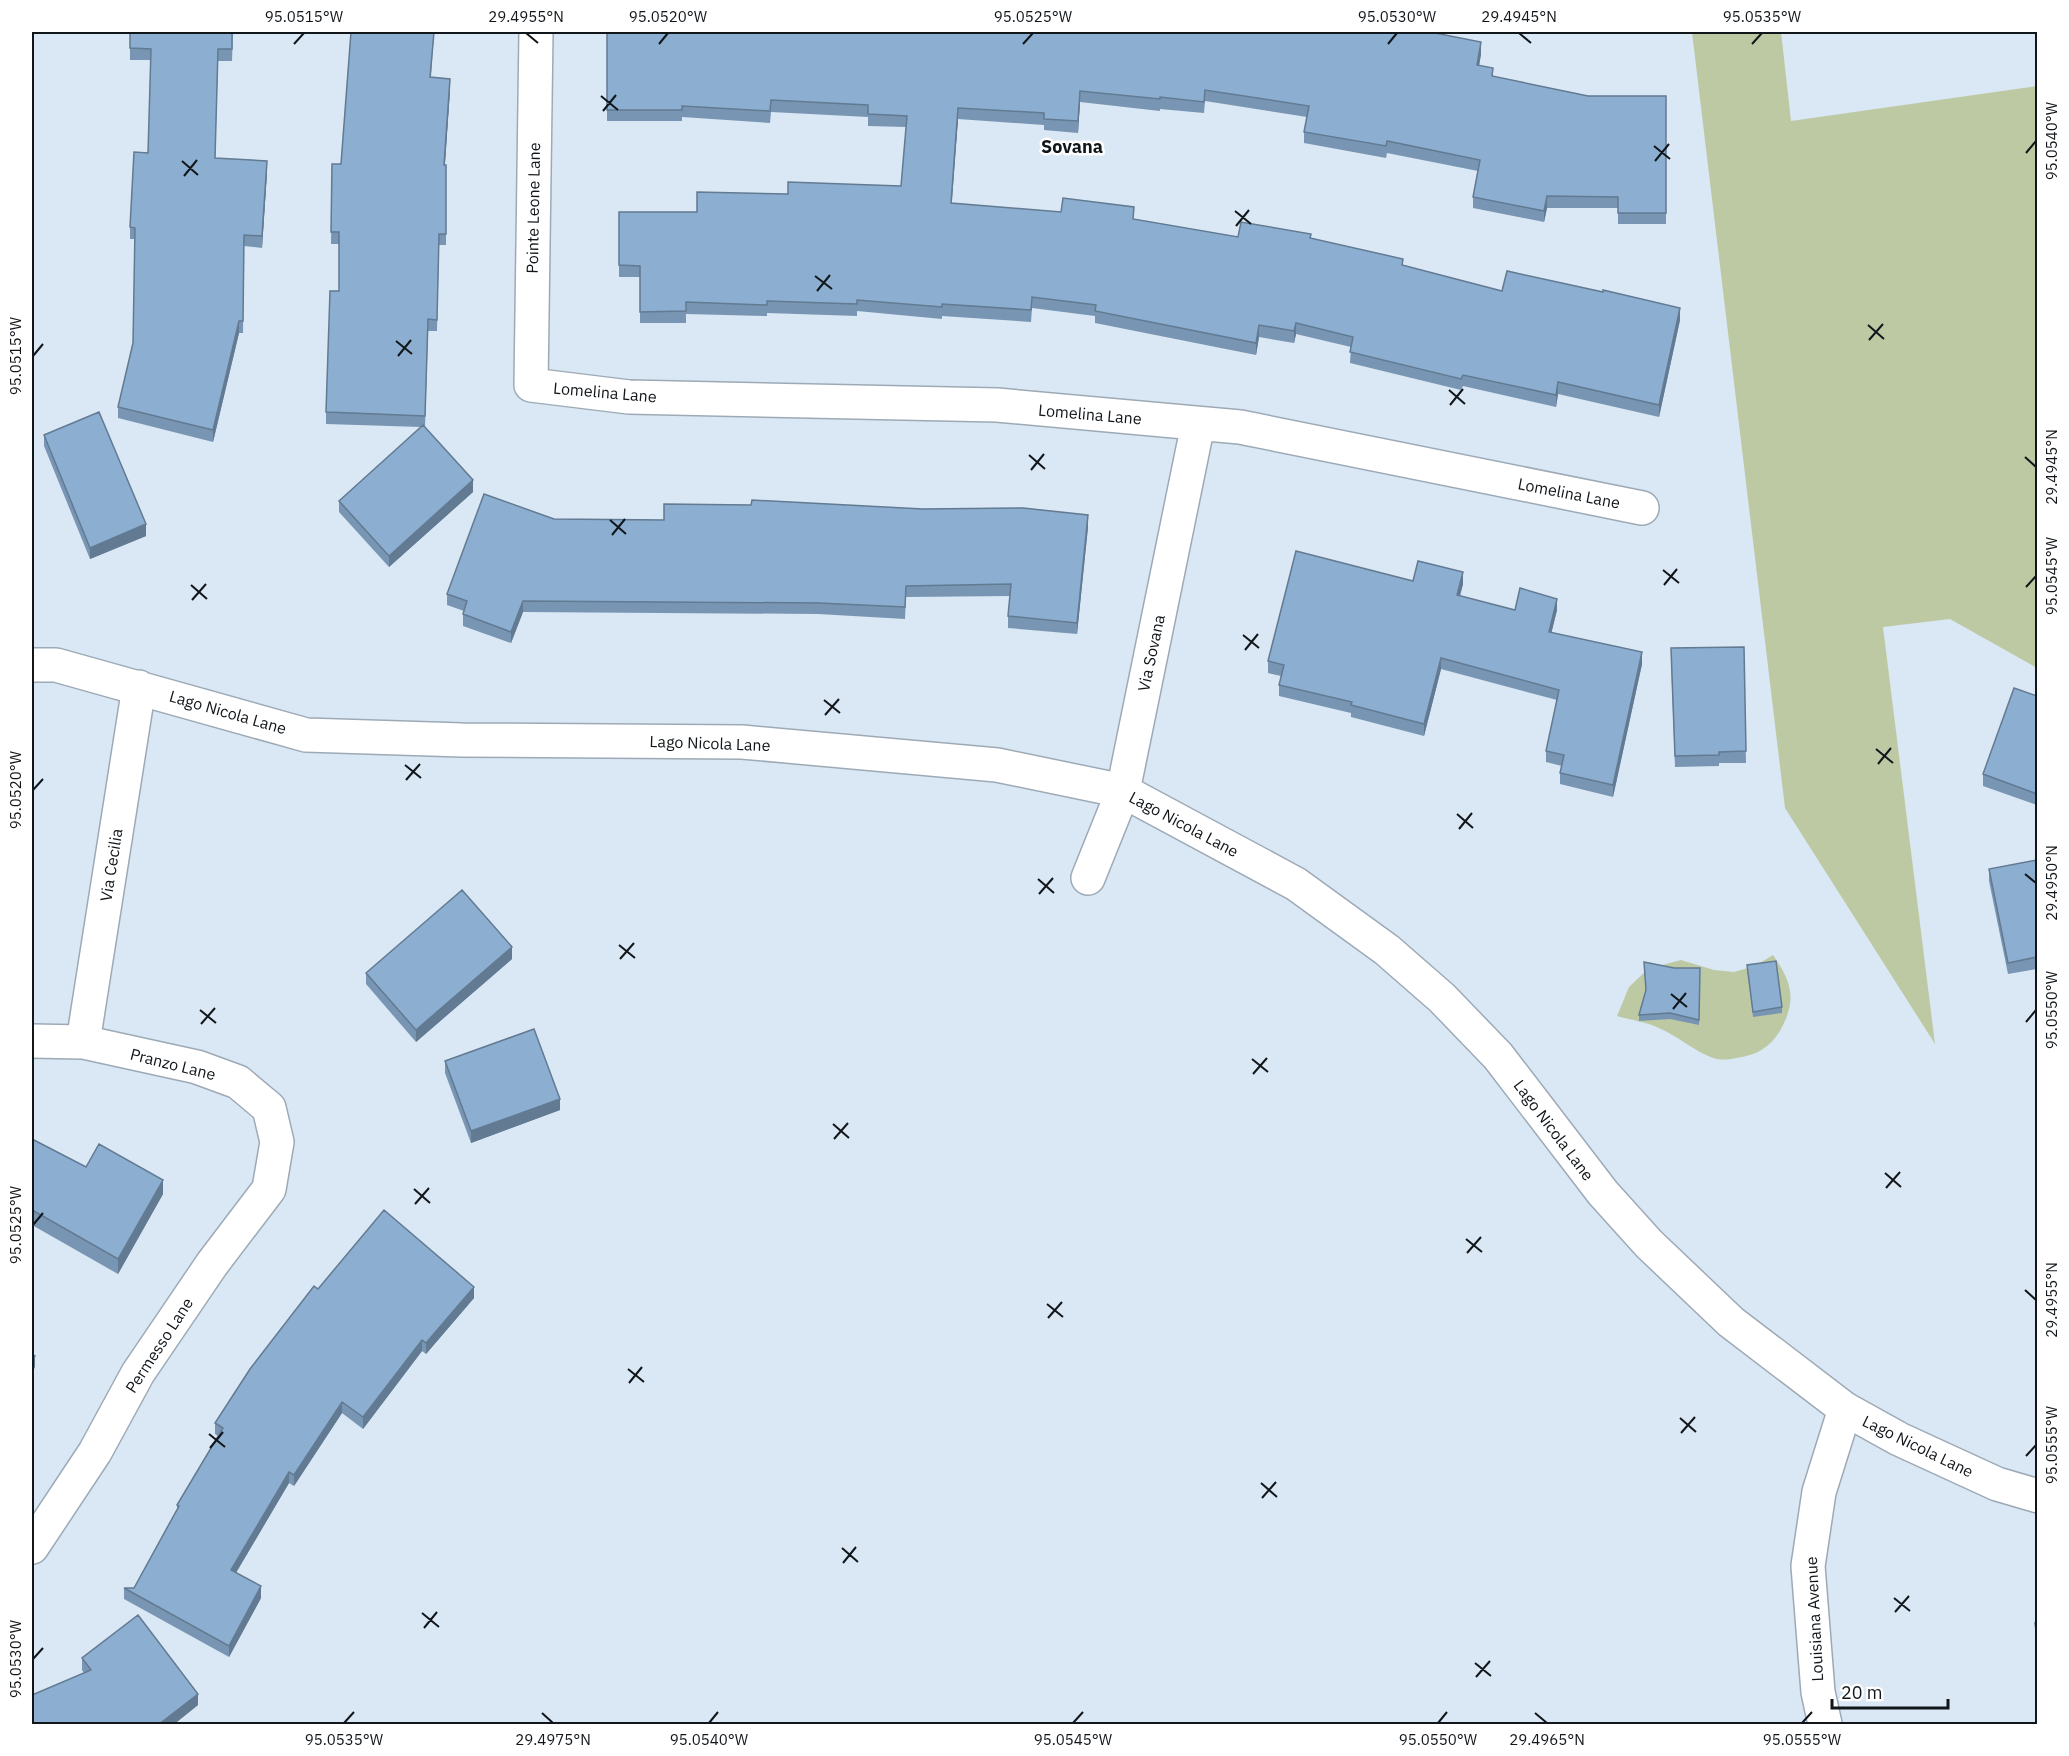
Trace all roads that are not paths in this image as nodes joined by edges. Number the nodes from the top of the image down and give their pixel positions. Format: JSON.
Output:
{"nodes":[{"id":1,"x":536,"y":32,"type":"edge"},
{"id":2,"x":531,"y":385,"type":"joint"},
{"id":3,"x":1198,"y":424,"type":"junction"},
{"id":4,"x":1642,"y":508,"type":"dead end"},
{"id":5,"x":32,"y":665,"type":"edge"},
{"id":6,"x":139,"y":687,"type":"junction"},
{"id":7,"x":1123,"y":790,"type":"junction"},
{"id":8,"x":1088,"y":878,"type":"dead end"},
{"id":9,"x":32,"y":1041,"type":"edge"},
{"id":10,"x":83,"y":1042,"type":"junction"},
{"id":11,"x":277,"y":1142,"type":"joint"},
{"id":12,"x":1845,"y":1409,"type":"junction"},
{"id":13,"x":2037,"y":1496,"type":"edge"},
{"id":14,"x":32,"y":1547,"type":"edge"},
{"id":15,"x":1825,"y":1725,"type":"edge"}],
"edges":[{"from":1,"to":2,"type":"street","name":"Pointe Leone Lane"},
{"from":2,"to":3,"type":"street","name":"Lomelina Lane"},
{"from":3,"to":4,"type":"street","name":"Lomelina Lane"},
{"from":3,"to":7,"type":"street","name":"Via Sovana"},
{"from":5,"to":6,"type":"street","name":"Lago Nicola Lane"},
{"from":6,"to":7,"type":"street","name":"Lago Nicola Lane"},
{"from":6,"to":10,"type":"street","name":"Via Cecilia"},
{"from":7,"to":8,"type":"street","name":"Via Sovana"},
{"from":7,"to":12,"type":"street","name":"Lago Nicola Lane"},
{"from":9,"to":10,"type":"street","name":"Pranzo Lane"},
{"from":10,"to":11,"type":"street","name":"Pranzo Lane"},
{"from":11,"to":14,"type":"street","name":"Permesso Lane"},
{"from":12,"to":13,"type":"street","name":"Lago Nicola Lane"},
{"from":12,"to":15,"type":"street","name":"Louisiana Avenue"}]}
